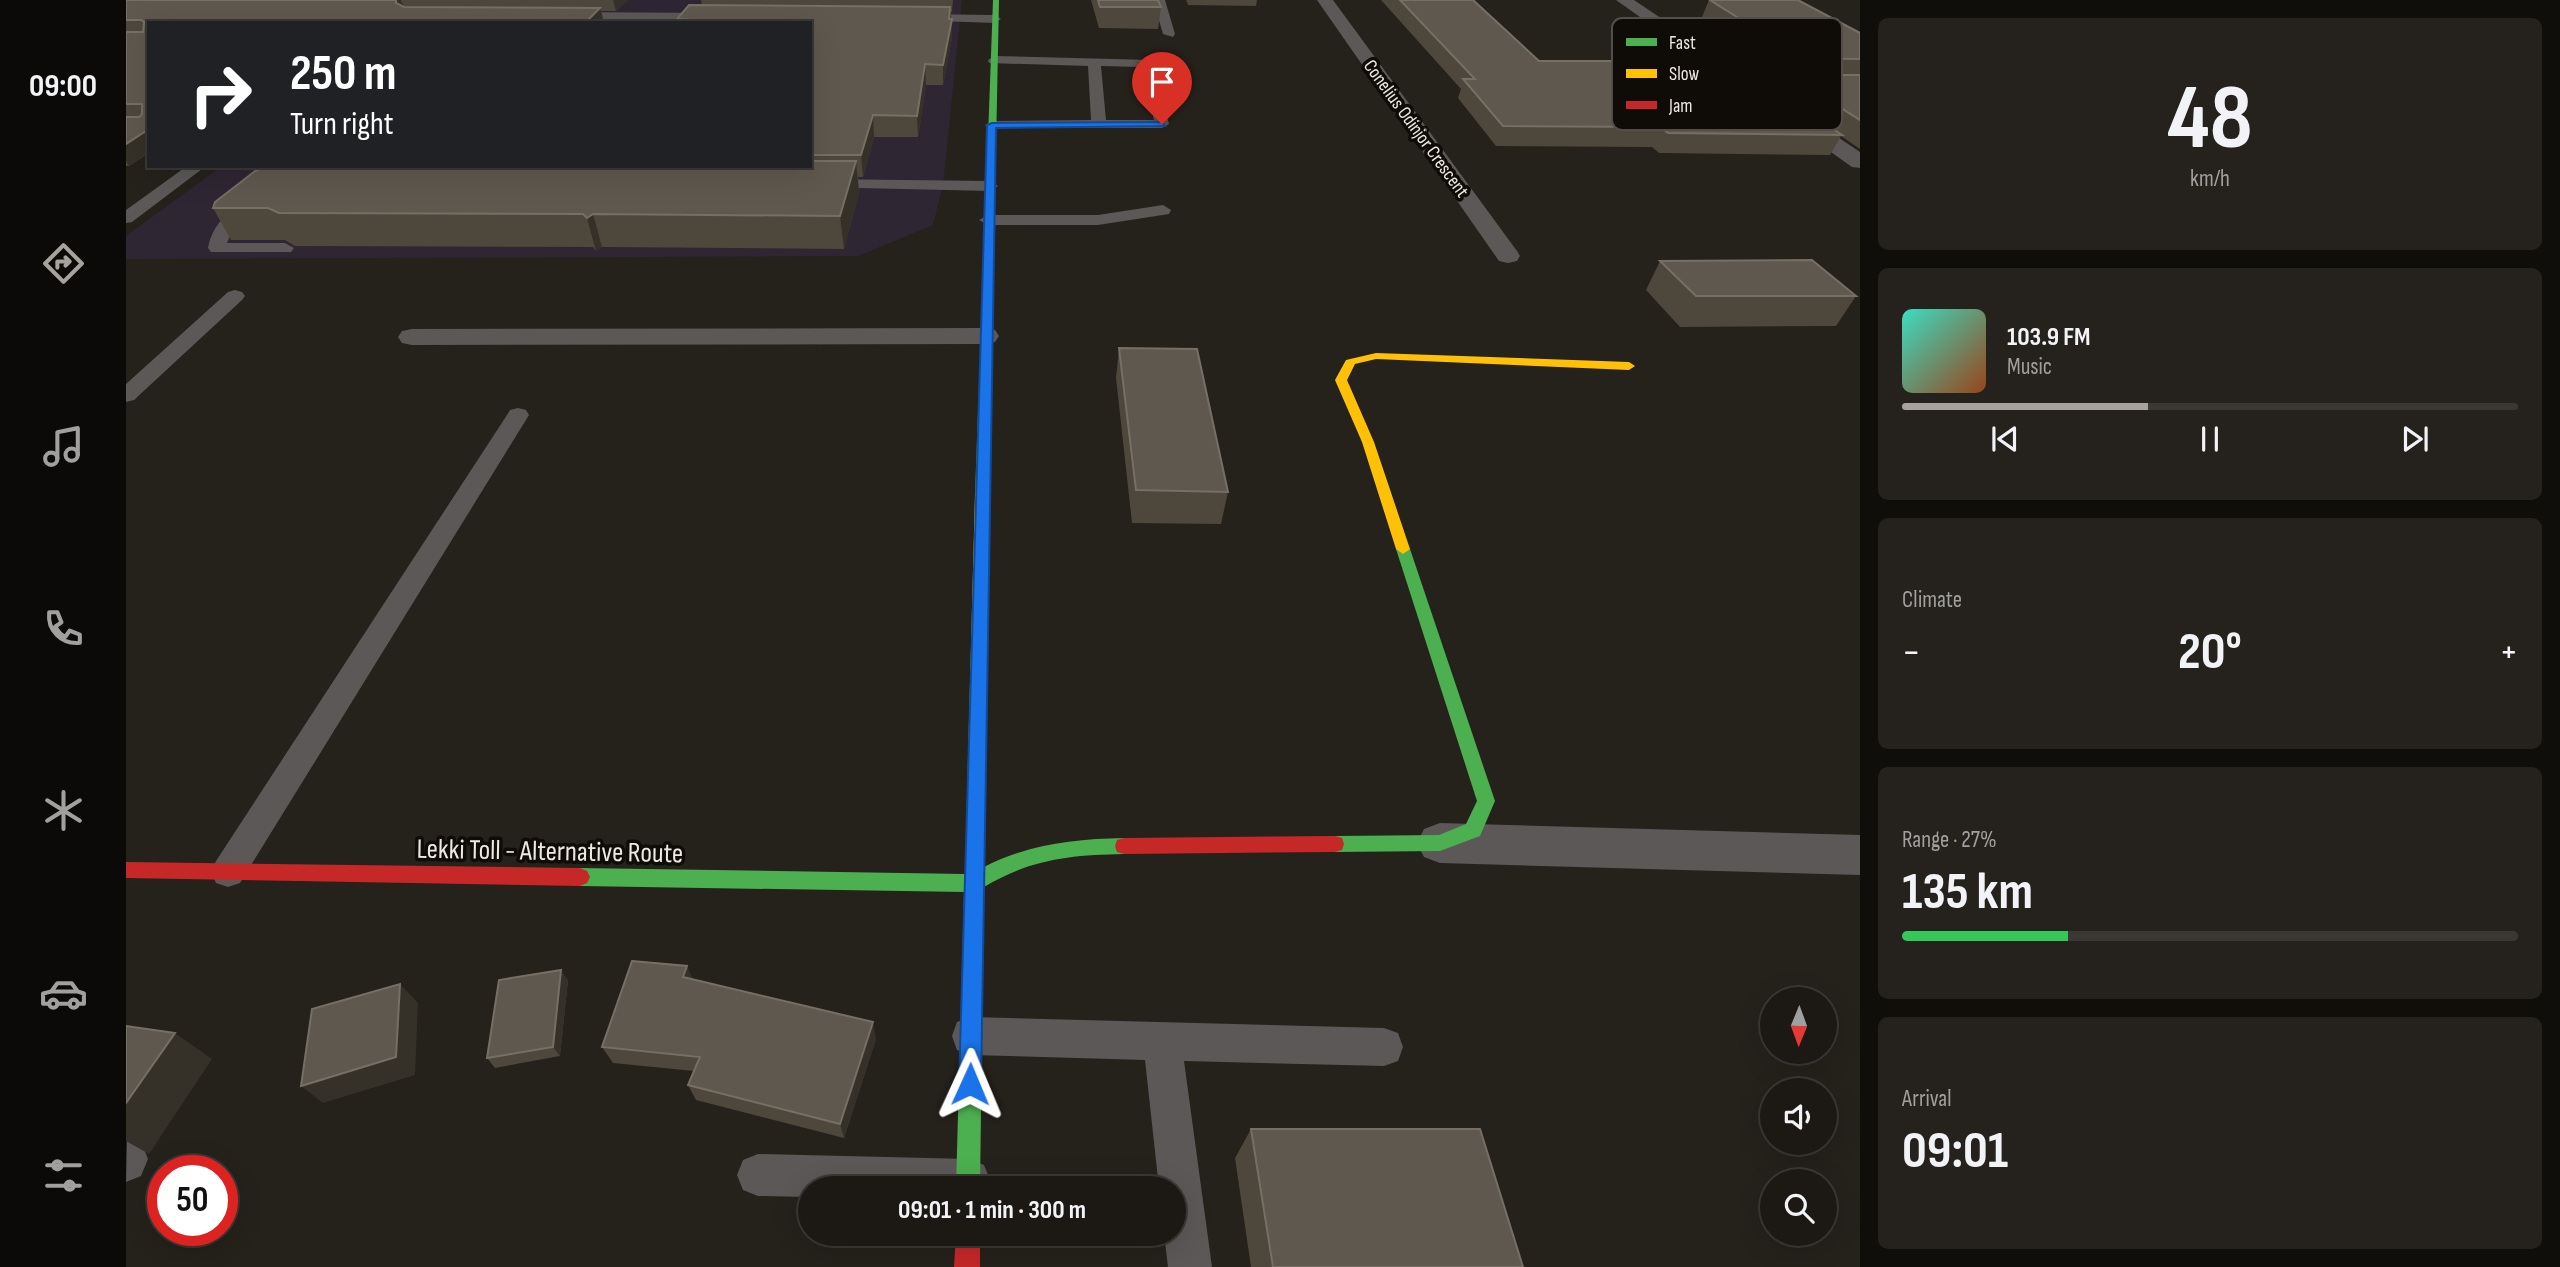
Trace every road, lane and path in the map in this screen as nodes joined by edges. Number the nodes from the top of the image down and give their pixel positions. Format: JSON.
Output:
{"nodes":[{"id":1,"x":996,"y":0,"type":"edge"},
{"id":2,"x":1159,"y":0,"type":"edge"},
{"id":3,"x":1325,"y":0,"type":"edge"},
{"id":4,"x":1625,"y":0,"type":"edge"},
{"id":5,"x":550,"y":16,"type":"edge"},
{"id":6,"x":646,"y":16,"type":"junction"},
{"id":7,"x":735,"y":17,"type":"edge"},
{"id":8,"x":906,"y":18,"type":"edge"},
{"id":9,"x":1652,"y":18,"type":"edge"},
{"id":10,"x":995,"y":19,"type":"junction"},
{"id":11,"x":669,"y":20,"type":"edge"},
{"id":12,"x":636,"y":21,"type":"edge"},
{"id":13,"x":1169,"y":34,"type":"dead end"},
{"id":14,"x":994,"y":60,"type":"junction"},
{"id":15,"x":1094,"y":62,"type":"junction"},
{"id":16,"x":992,"y":125,"type":"junction"},
{"id":17,"x":1099,"y":125,"type":"junction"},
{"id":18,"x":1815,"y":130,"type":"edge"},
{"id":19,"x":1860,"y":162,"type":"edge"},
{"id":20,"x":195,"y":168,"type":"edge"},
{"id":21,"x":804,"y":184,"type":"edge"},
{"id":22,"x":989,"y":186,"type":"junction"},
{"id":23,"x":272,"y":194,"type":"edge"},
{"id":24,"x":1163,"y":211,"type":"dead end"},
{"id":25,"x":126,"y":218,"type":"edge"},
{"id":26,"x":988,"y":220,"type":"junction"},
{"id":27,"x":285,"y":248,"type":"edge"},
{"id":28,"x":1508,"y":256,"type":"dead end"},
{"id":29,"x":235,"y":296,"type":"dead end"},
{"id":30,"x":985,"y":336,"type":"junction"},
{"id":31,"x":412,"y":337,"type":"dead end"},
{"id":32,"x":1629,"y":366,"type":"dead end"},
{"id":33,"x":126,"y":395,"type":"edge"},
{"id":34,"x":518,"y":415,"type":"dead end"},
{"id":35,"x":1440,"y":843,"type":"junction"},
{"id":36,"x":1860,"y":855,"type":"edge"},
{"id":37,"x":126,"y":870,"type":"edge"},
{"id":38,"x":228,"y":872,"type":"junction"},
{"id":39,"x":973,"y":883,"type":"junction"},
{"id":40,"x":971,"y":1036,"type":"junction"},
{"id":41,"x":1162,"y":1041,"type":"junction"},
{"id":42,"x":1384,"y":1047,"type":"dead end"},
{"id":43,"x":758,"y":1175,"type":"dead end"},
{"id":44,"x":969,"y":1176,"type":"edge"},
{"id":45,"x":798,"y":1177,"type":"edge"},
{"id":46,"x":968,"y":1246,"type":"edge"},
{"id":47,"x":967,"y":1267,"type":"edge"},
{"id":48,"x":1190,"y":1267,"type":"edge"}],
"edges":[{"from":1,"to":10,"type":"main road"},
{"from":2,"to":13,"type":"lane"},
{"from":3,"to":28,"type":"street","name":"Conelius Odinjor Crescent"},
{"from":4,"to":9,"type":"street"},
{"from":5,"to":6,"type":"lane"},
{"from":6,"to":11,"type":"lane"},
{"from":6,"to":12,"type":"lane"},
{"from":7,"to":11,"type":"lane"},
{"from":8,"to":10,"type":"lane"},
{"from":10,"to":14,"type":"main road"},
{"from":14,"to":15,"type":"lane"},
{"from":14,"to":16,"type":"main road"},
{"from":15,"to":17,"type":"lane"},
{"from":15,"to":17,"type":"lane"},
{"from":16,"to":17,"type":"lane"},
{"from":16,"to":22,"type":"main road"},
{"from":18,"to":19,"type":"street"},
{"from":20,"to":25,"type":"lane"},
{"from":21,"to":22,"type":"lane"},
{"from":22,"to":26,"type":"main road"},
{"from":23,"to":27,"type":"lane"},
{"from":24,"to":26,"type":"lane"},
{"from":26,"to":30,"type":"main road"},
{"from":29,"to":33,"type":"lane"},
{"from":30,"to":31,"type":"street"},
{"from":30,"to":39,"type":"main road"},
{"from":32,"to":35,"type":"main road"},
{"from":34,"to":38,"type":"lane"},
{"from":35,"to":36,"type":"street"},
{"from":35,"to":39,"type":"main road"},
{"from":37,"to":38,"type":"main road","name":"Lekki Toll - Alternative Route"},
{"from":38,"to":39,"type":"main road","name":"Lekki Toll - Alternative Route"},
{"from":39,"to":40,"type":"main road"},
{"from":40,"to":41,"type":"lane"},
{"from":40,"to":44,"type":"main road"},
{"from":41,"to":42,"type":"lane"},
{"from":41,"to":48,"type":"lane"},
{"from":43,"to":45,"type":"lane"},
{"from":46,"to":47,"type":"main road"}]}
